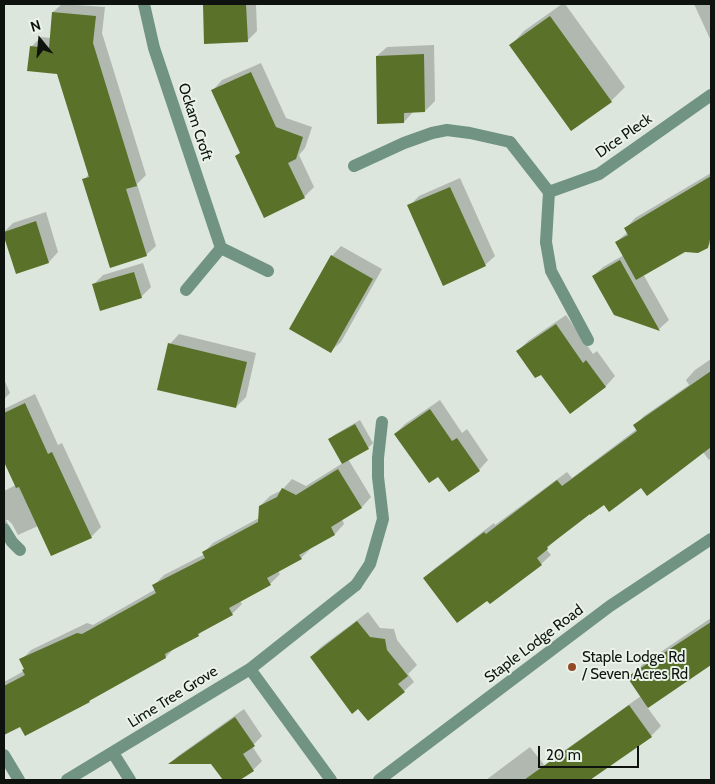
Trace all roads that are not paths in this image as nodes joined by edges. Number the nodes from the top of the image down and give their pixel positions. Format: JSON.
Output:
{"nodes":[{"id":1,"x":144,"y":4,"type":"edge"},
{"id":2,"x":711,"y":95,"type":"edge"},
{"id":3,"x":354,"y":166,"type":"dead end"},
{"id":4,"x":550,"y":192,"type":"junction"},
{"id":5,"x":221,"y":248,"type":"junction"},
{"id":6,"x":268,"y":272,"type":"dead end"},
{"id":7,"x":186,"y":290,"type":"dead end"},
{"id":8,"x":588,"y":340,"type":"dead end"},
{"id":9,"x":382,"y":422,"type":"dead end"},
{"id":10,"x":4,"y":529,"type":"edge"},
{"id":11,"x":711,"y":539,"type":"edge"},
{"id":12,"x":20,"y":550,"type":"dead end"},
{"id":13,"x":250,"y":669,"type":"junction"},
{"id":14,"x":113,"y":752,"type":"junction"},
{"id":15,"x":4,"y":755,"type":"edge"},
{"id":16,"x":19,"y":780,"type":"edge"},
{"id":17,"x":66,"y":780,"type":"edge"},
{"id":18,"x":130,"y":780,"type":"edge"},
{"id":19,"x":331,"y":780,"type":"edge"},
{"id":20,"x":380,"y":780,"type":"edge"}],
"edges":[{"from":1,"to":5,"type":"street","name":"Ockam Croft"},
{"from":2,"to":4,"type":"street","name":"Dice Pleck"},
{"from":3,"to":4,"type":"street"},
{"from":4,"to":8,"type":"street"},
{"from":5,"to":6,"type":"street"},
{"from":5,"to":7,"type":"street"},
{"from":9,"to":13,"type":"street","name":"Lime Tree Grove"},
{"from":10,"to":12,"type":"street"},
{"from":11,"to":20,"type":"street","name":"Staple Lodge Road"},
{"from":13,"to":14,"type":"street","name":"Lime Tree Grove"},
{"from":13,"to":19,"type":"street"},
{"from":14,"to":17,"type":"street","name":"Lime Tree Grove"},
{"from":14,"to":18,"type":"street"},
{"from":15,"to":16,"type":"street"}]}
